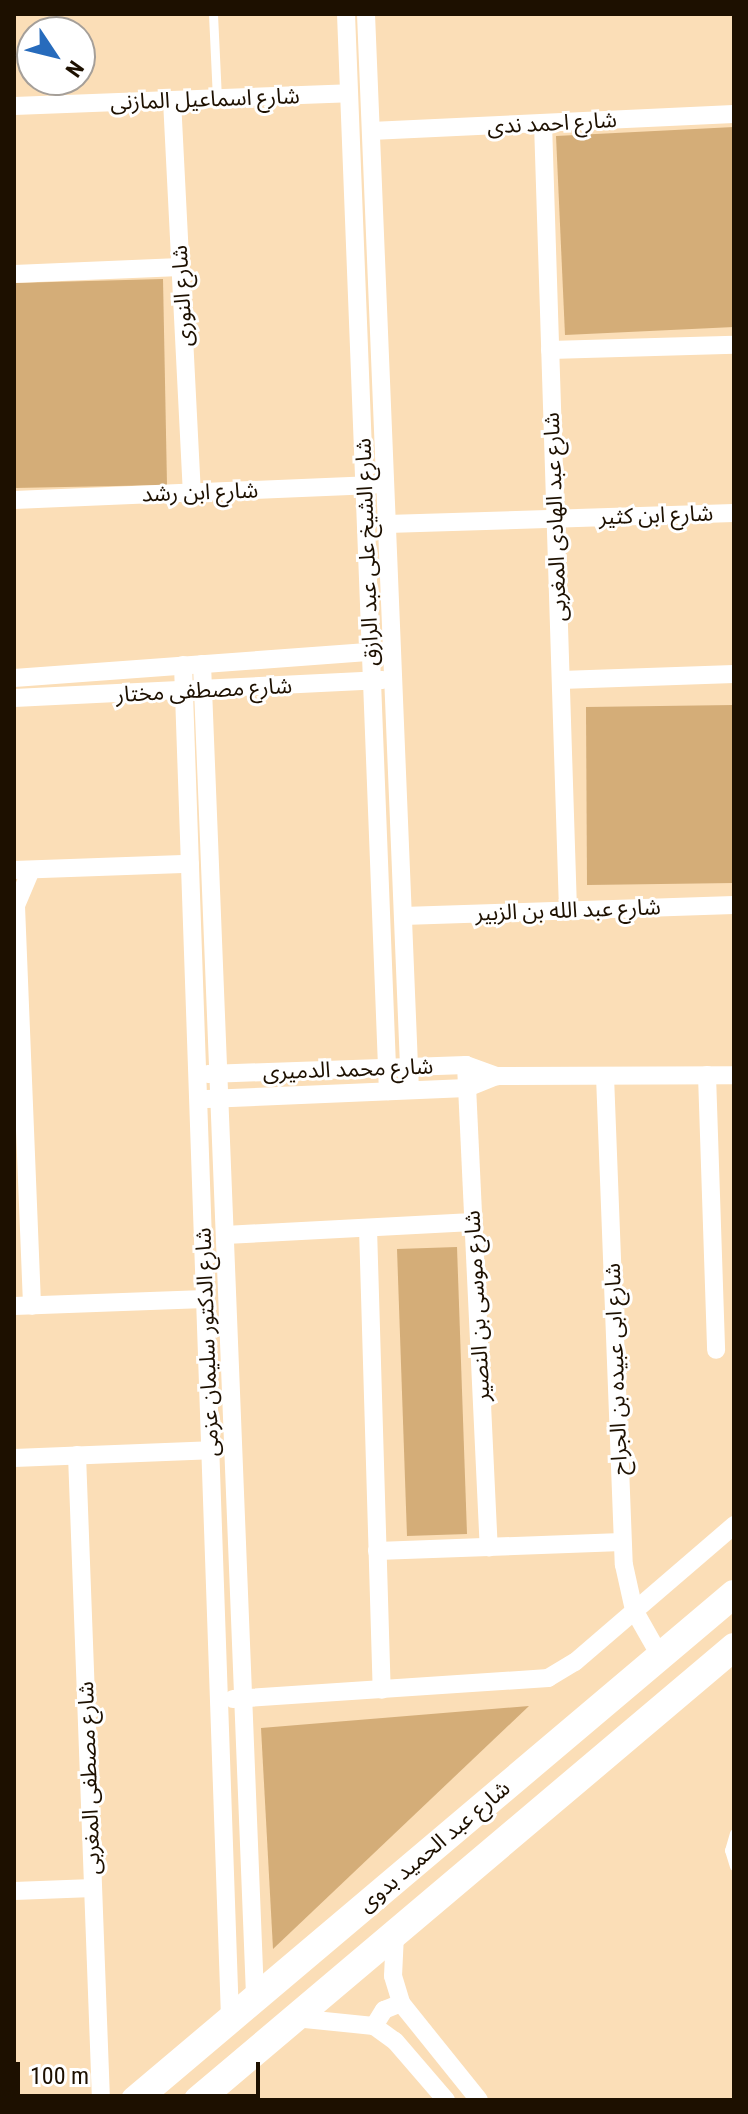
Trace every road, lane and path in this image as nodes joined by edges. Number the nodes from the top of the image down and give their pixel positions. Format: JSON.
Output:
{"nodes":[{"id":1,"x":213,"y":14,"type":"edge"},
{"id":2,"x":346,"y":14,"type":"edge"},
{"id":3,"x":366,"y":14,"type":"edge"},
{"id":4,"x":349,"y":93,"type":"junction"},
{"id":5,"x":217,"y":98,"type":"junction"},
{"id":6,"x":172,"y":100,"type":"junction"},
{"id":7,"x":14,"y":106,"type":"edge"},
{"id":8,"x":734,"y":114,"type":"edge"},
{"id":9,"x":543,"y":123,"type":"junction"},
{"id":10,"x":371,"y":131,"type":"junction"},
{"id":11,"x":180,"y":267,"type":"junction"},
{"id":12,"x":14,"y":274,"type":"edge"},
{"id":13,"x":734,"y":345,"type":"edge"},
{"id":14,"x":550,"y":350,"type":"junction"},
{"id":15,"x":364,"y":485,"type":"junction"},
{"id":16,"x":385,"y":485,"type":"junction"},
{"id":17,"x":192,"y":493,"type":"junction"},
{"id":18,"x":14,"y":500,"type":"edge"},
{"id":19,"x":734,"y":513,"type":"edge"},
{"id":20,"x":555,"y":519,"type":"junction"},
{"id":21,"x":387,"y":524,"type":"junction"},
{"id":22,"x":392,"y":650,"type":"junction"},
{"id":23,"x":370,"y":651,"type":"junction"},
{"id":24,"x":202,"y":664,"type":"junction"},
{"id":25,"x":183,"y":665,"type":"junction"},
{"id":26,"x":734,"y":674,"type":"edge"},
{"id":27,"x":14,"y":678,"type":"edge"},
{"id":28,"x":393,"y":680,"type":"junction"},
{"id":29,"x":561,"y":680,"type":"junction"},
{"id":30,"x":372,"y":681,"type":"junction"},
{"id":31,"x":203,"y":691,"type":"junction"},
{"id":32,"x":184,"y":692,"type":"junction"},
{"id":33,"x":14,"y":698,"type":"edge"},
{"id":34,"x":190,"y":864,"type":"junction"},
{"id":35,"x":22,"y":870,"type":"edge"},
{"id":36,"x":734,"y":905,"type":"edge"},
{"id":37,"x":568,"y":910,"type":"junction"},
{"id":38,"x":403,"y":916,"type":"junction"},
{"id":39,"x":409,"y":1065,"type":"junction"},
{"id":40,"x":466,"y":1065,"type":"junction"},
{"id":41,"x":387,"y":1067,"type":"junction"},
{"id":42,"x":218,"y":1074,"type":"junction"},
{"id":43,"x":197,"y":1075,"type":"junction"},
{"id":44,"x":707,"y":1075,"type":"junction"},
{"id":45,"x":734,"y":1075,"type":"edge"},
{"id":46,"x":497,"y":1076,"type":"junction"},
{"id":47,"x":605,"y":1076,"type":"junction"},
{"id":48,"x":467,"y":1088,"type":"junction"},
{"id":49,"x":410,"y":1090,"type":"junction"},
{"id":50,"x":388,"y":1091,"type":"junction"},
{"id":51,"x":219,"y":1098,"type":"junction"},
{"id":52,"x":198,"y":1099,"type":"junction"},
{"id":53,"x":473,"y":1222,"type":"junction"},
{"id":54,"x":368,"y":1228,"type":"junction"},
{"id":55,"x":225,"y":1235,"type":"junction"},
{"id":56,"x":205,"y":1299,"type":"junction"},
{"id":57,"x":23,"y":1306,"type":"edge"},
{"id":58,"x":716,"y":1350,"type":"dead end"},
{"id":59,"x":210,"y":1450,"type":"junction"},
{"id":60,"x":77,"y":1455,"type":"junction"},
{"id":61,"x":14,"y":1458,"type":"edge"},
{"id":62,"x":734,"y":1525,"type":"edge"},
{"id":63,"x":622,"y":1542,"type":"junction"},
{"id":64,"x":489,"y":1547,"type":"junction"},
{"id":65,"x":377,"y":1551,"type":"junction"},
{"id":66,"x":734,"y":1594,"type":"edge"},
{"id":67,"x":634,"y":1610,"type":"junction"},
{"id":68,"x":732,"y":1653,"type":"edge"},
{"id":69,"x":659,"y":1654,"type":"junction"},
{"id":70,"x":382,"y":1690,"type":"junction"},
{"id":71,"x":243,"y":1698,"type":"junction"},
{"id":72,"x":219,"y":1700,"type":"junction"},
{"id":73,"x":734,"y":1833,"type":"edge"},
{"id":74,"x":734,"y":1866,"type":"edge"},
{"id":75,"x":93,"y":1888,"type":"junction"},
{"id":76,"x":14,"y":1891,"type":"edge"},
{"id":77,"x":395,"y":1934,"type":"junction"},
{"id":78,"x":255,"y":1998,"type":"junction"},
{"id":79,"x":401,"y":2003,"type":"junction"},
{"id":80,"x":295,"y":2018,"type":"junction"},
{"id":81,"x":230,"y":2019,"type":"junction"},
{"id":82,"x":374,"y":2026,"type":"junction"},
{"id":83,"x":101,"y":2100,"type":"edge"},
{"id":84,"x":135,"y":2100,"type":"edge"},
{"id":85,"x":198,"y":2100,"type":"edge"},
{"id":86,"x":446,"y":2100,"type":"edge"},
{"id":87,"x":479,"y":2100,"type":"edge"}],
"edges":[{"from":1,"to":5,"type":"lane"},
{"from":2,"to":4,"type":"street","name":"شارع الشيخ على عبد الرازق"},
{"from":3,"to":10,"type":"street","name":"شارع الشيخ على عبد الرازق"},
{"from":4,"to":5,"type":"street","name":"شارع اسماعيل المازنى"},
{"from":4,"to":15,"type":"street","name":"شارع الشيخ على عبد الرازق"},
{"from":5,"to":6,"type":"street","name":"شارع اسماعيل المازنى"},
{"from":6,"to":7,"type":"street","name":"شارع اسماعيل المازنى"},
{"from":6,"to":11,"type":"street","name":"شارع النورى"},
{"from":8,"to":9,"type":"street","name":"شارع احمد ندى"},
{"from":9,"to":10,"type":"street","name":"شارع احمد ندى"},
{"from":9,"to":14,"type":"street","name":"شارع عبد الهادى المغربى"},
{"from":10,"to":16,"type":"street","name":"شارع الشيخ على عبد الرازق"},
{"from":11,"to":12,"type":"street"},
{"from":11,"to":17,"type":"street","name":"شارع النورى"},
{"from":13,"to":14,"type":"street"},
{"from":14,"to":20,"type":"street","name":"شارع عبد الهادى المغربى"},
{"from":15,"to":16,"type":"street","name":"شارع ابن رشد"},
{"from":15,"to":17,"type":"street","name":"شارع ابن رشد"},
{"from":15,"to":23,"type":"street","name":"شارع الشيخ على عبد الرازق"},
{"from":16,"to":21,"type":"street","name":"شارع الشيخ على عبد الرازق"},
{"from":17,"to":18,"type":"street","name":"شارع ابن رشد"},
{"from":19,"to":20,"type":"street","name":"شارع ابن كثير"},
{"from":20,"to":21,"type":"street","name":"شارع ابن كثير"},
{"from":20,"to":29,"type":"street","name":"شارع عبد الهادى المغربى"},
{"from":21,"to":22,"type":"street","name":"شارع الشيخ على عبد الرازق"},
{"from":22,"to":23,"type":"street","name":"شارع مصطفى مختار"},
{"from":22,"to":28,"type":"street","name":"شارع الشيخ على عبد الرازق"},
{"from":23,"to":24,"type":"street","name":"شارع مصطفى مختار"},
{"from":23,"to":30,"type":"street","name":"شارع الشيخ على عبد الرازق"},
{"from":24,"to":25,"type":"street","name":"شارع مصطفى مختار"},
{"from":24,"to":31,"type":"street","name":"شارع الدكتور سليمان عزمى"},
{"from":25,"to":27,"type":"street","name":"شارع مصطفى مختار"},
{"from":25,"to":32,"type":"street","name":"شارع الدكتور سليمان عزمى"},
{"from":26,"to":29,"type":"street"},
{"from":28,"to":30,"type":"street","name":"شارع مصطفى مختار"},
{"from":28,"to":38,"type":"street","name":"شارع الشيخ على عبد الرازق"},
{"from":29,"to":37,"type":"street","name":"شارع عبد الهادى المغربى"},
{"from":30,"to":31,"type":"street","name":"شارع مصطفى مختار"},
{"from":30,"to":41,"type":"street","name":"شارع الشيخ على عبد الرازق"},
{"from":31,"to":32,"type":"street","name":"شارع مصطفى مختار"},
{"from":31,"to":42,"type":"street","name":"شارع الدكتور سليمان عزمى"},
{"from":32,"to":33,"type":"street","name":"شارع مصطفى مختار"},
{"from":32,"to":34,"type":"street","name":"شارع الدكتور سليمان عزمى"},
{"from":34,"to":35,"type":"street"},
{"from":34,"to":43,"type":"street","name":"شارع الدكتور سليمان عزمى"},
{"from":35,"to":57,"type":"street"},
{"from":36,"to":37,"type":"street","name":"شارع عبد الله بن الزبير"},
{"from":37,"to":38,"type":"street","name":"شارع عبد الله بن الزبير"},
{"from":38,"to":39,"type":"street","name":"شارع الشيخ على عبد الرازق"},
{"from":39,"to":40,"type":"street","name":"شارع محمد الدميرى"},
{"from":39,"to":41,"type":"street","name":"شارع محمد الدميرى"},
{"from":39,"to":49,"type":"street","name":"شارع الشيخ على عبد الرازق"},
{"from":40,"to":46,"type":"street","name":"شارع محمد الدميرى"},
{"from":40,"to":48,"type":"street","name":"شارع موسى بن النصير"},
{"from":41,"to":42,"type":"street","name":"شارع محمد الدميرى"},
{"from":41,"to":50,"type":"street","name":"شارع الشيخ على عبد الرازق"},
{"from":42,"to":43,"type":"street","name":"شارع محمد الدميرى"},
{"from":42,"to":51,"type":"street","name":"شارع الدكتور سليمان عزمى"},
{"from":43,"to":52,"type":"street","name":"شارع الدكتور سليمان عزمى"},
{"from":44,"to":45,"type":"street","name":"شارع محمد الدميرى"},
{"from":44,"to":47,"type":"street","name":"شارع محمد الدميرى"},
{"from":44,"to":58,"type":"street"},
{"from":46,"to":47,"type":"street","name":"شارع محمد الدميرى"},
{"from":46,"to":48,"type":"street","name":"شارع محمد الدميرى"},
{"from":47,"to":63,"type":"street","name":"شارع ابى عبيده بن الجراح"},
{"from":48,"to":49,"type":"street","name":"شارع محمد الدميرى"},
{"from":48,"to":53,"type":"street","name":"شارع موسى بن النصير"},
{"from":49,"to":50,"type":"street","name":"شارع محمد الدميرى"},
{"from":50,"to":51,"type":"street","name":"شارع محمد الدميرى"},
{"from":51,"to":52,"type":"street","name":"شارع محمد الدميرى"},
{"from":51,"to":55,"type":"street","name":"شارع الدكتور سليمان عزمى"},
{"from":52,"to":56,"type":"street","name":"شارع الدكتور سليمان عزمى"},
{"from":53,"to":54,"type":"street"},
{"from":53,"to":64,"type":"street","name":"شارع موسى بن النصير"},
{"from":54,"to":55,"type":"street"},
{"from":54,"to":65,"type":"street"},
{"from":55,"to":71,"type":"street","name":"شارع الدكتور سليمان عزمى"},
{"from":56,"to":57,"type":"street"},
{"from":56,"to":59,"type":"street","name":"شارع الدكتور سليمان عزمى"},
{"from":59,"to":60,"type":"street"},
{"from":59,"to":72,"type":"street","name":"شارع الدكتور سليمان عزمى"},
{"from":60,"to":61,"type":"street"},
{"from":60,"to":75,"type":"street","name":"شارع مصطفى المغربى"},
{"from":62,"to":67,"type":"street"},
{"from":63,"to":64,"type":"street"},
{"from":63,"to":67,"type":"street","name":"شارع ابى عبيده بن الجراح"},
{"from":64,"to":65,"type":"street"},
{"from":65,"to":70,"type":"street"},
{"from":66,"to":69,"type":"main road","name":"شارع عبد الحميد بدوى"},
{"from":67,"to":69,"type":"street","name":"شارع ابى عبيده بن الجراح"},
{"from":67,"to":70,"type":"street"},
{"from":68,"to":77,"type":"main road","name":"شارع عبد الحميد بدوى"},
{"from":69,"to":78,"type":"main road","name":"شارع عبد الحميد بدوى"},
{"from":70,"to":71,"type":"street"},
{"from":71,"to":72,"type":"street"},
{"from":71,"to":78,"type":"street","name":"شارع الدكتور سليمان عزمى"},
{"from":72,"to":81,"type":"street","name":"شارع الدكتور سليمان عزمى"},
{"from":73,"to":74,"type":"lane"},
{"from":75,"to":76,"type":"street"},
{"from":75,"to":83,"type":"street","name":"شارع مصطفى المغربى"},
{"from":77,"to":79,"type":"street"},
{"from":77,"to":80,"type":"main road","name":"شارع عبد الحميد بدوى"},
{"from":78,"to":81,"type":"main road","name":"شارع عبد الحميد بدوى"},
{"from":79,"to":82,"type":"street"},
{"from":79,"to":87,"type":"street"},
{"from":80,"to":82,"type":"street"},
{"from":80,"to":85,"type":"main road","name":"شارع عبد الحميد بدوى"},
{"from":81,"to":84,"type":"main road","name":"شارع عبد الحميد بدوى"},
{"from":82,"to":86,"type":"street"}]}
